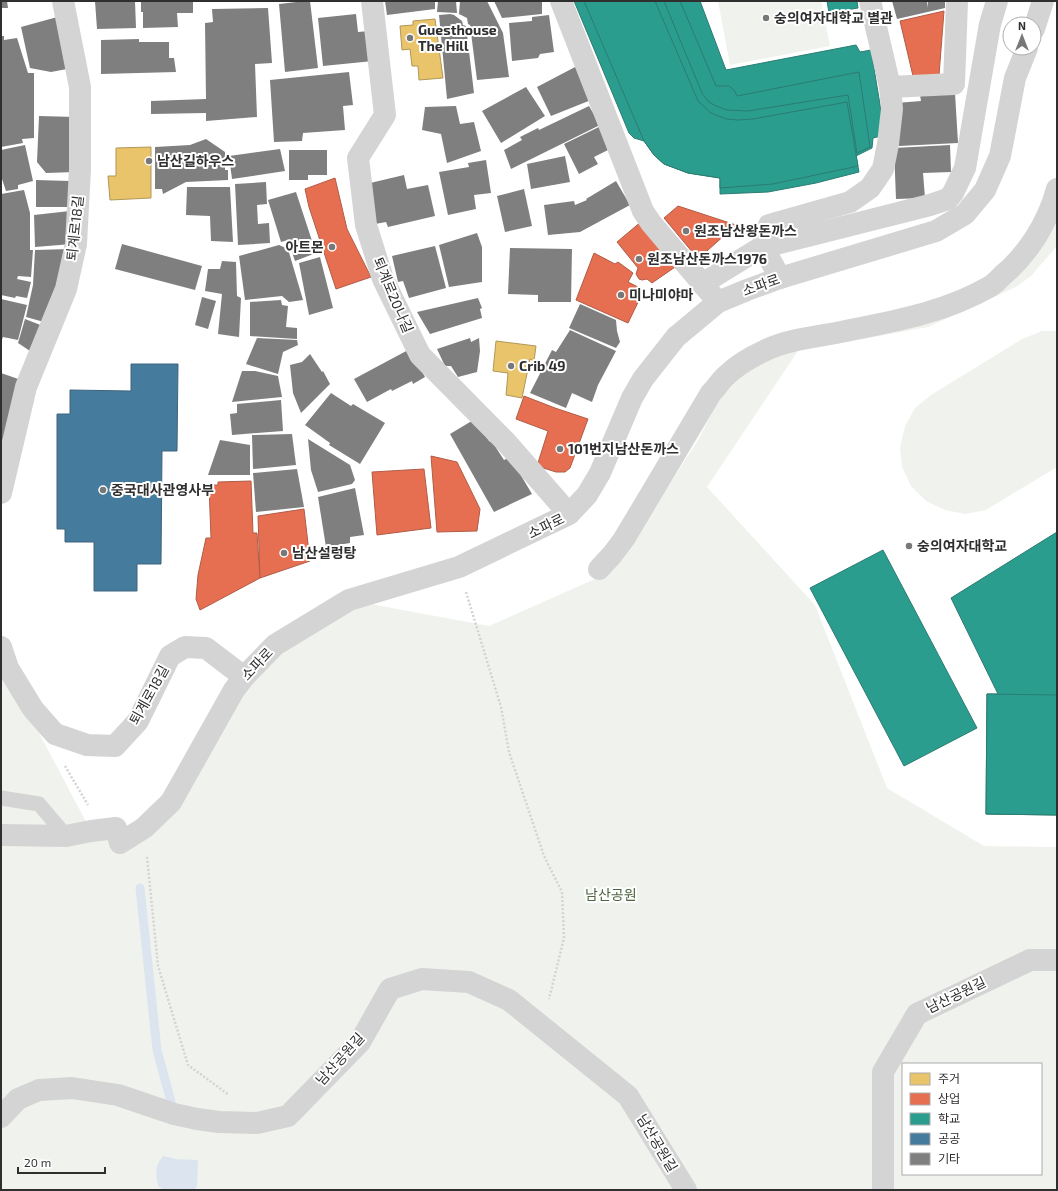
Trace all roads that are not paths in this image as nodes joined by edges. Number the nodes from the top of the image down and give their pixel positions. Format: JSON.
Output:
{"nodes":[{"id":1,"x":63,"y":1,"type":"edge"},
{"id":2,"x":372,"y":1,"type":"edge"},
{"id":3,"x":561,"y":1,"type":"edge"},
{"id":4,"x":870,"y":1,"type":"edge"},
{"id":5,"x":957,"y":1,"type":"edge"},
{"id":6,"x":997,"y":1,"type":"edge"},
{"id":7,"x":1043,"y":1,"type":"edge"},
{"id":8,"x":1038,"y":16,"type":"edge"},
{"id":9,"x":1024,"y":56,"type":"edge"},
{"id":10,"x":890,"y":87,"type":"junction"},
{"id":11,"x":1057,"y":189,"type":"edge"},
{"id":12,"x":780,"y":278,"type":"junction"},
{"id":13,"x":702,"y":284,"type":"junction"},
{"id":14,"x":718,"y":302,"type":"junction"},
{"id":15,"x":1,"y":493,"type":"edge"},
{"id":16,"x":569,"y":514,"type":"junction"},
{"id":17,"x":599,"y":569,"type":"dead end"},
{"id":18,"x":1,"y":647,"type":"edge"},
{"id":19,"x":244,"y":677,"type":"junction"},
{"id":20,"x":1,"y":798,"type":"edge"},
{"id":21,"x":1,"y":835,"type":"edge"},
{"id":22,"x":66,"y":836,"type":"junction"},
{"id":23,"x":1057,"y":960,"type":"edge"},
{"id":24,"x":1,"y":1117,"type":"edge"},
{"id":25,"x":686,"y":1190,"type":"edge"},
{"id":26,"x":883,"y":1190,"type":"edge"}],
"edges":[{"from":1,"to":15,"type":"street","name":"퇴계로18길"},
{"from":2,"to":16,"type":"street","name":"퇴계로20나길"},
{"from":3,"to":13,"type":"street"},
{"from":4,"to":10,"type":"street"},
{"from":5,"to":10,"type":"street"},
{"from":6,"to":13,"type":"street"},
{"from":7,"to":8,"type":"street"},
{"from":9,"to":12,"type":"street","name":"소파로"},
{"from":10,"to":12,"type":"street"},
{"from":11,"to":17,"type":"street"},
{"from":12,"to":14,"type":"street","name":"소파로"},
{"from":13,"to":14,"type":"street"},
{"from":14,"to":16,"type":"street","name":"소파로"},
{"from":16,"to":19,"type":"street","name":"소파로"},
{"from":18,"to":19,"type":"street","name":"퇴계로18길"},
{"from":19,"to":22,"type":"street","name":"소파로"},
{"from":20,"to":22,"type":"lane"},
{"from":21,"to":22,"type":"street"},
{"from":23,"to":26,"type":"street","name":"남산공원길"},
{"from":24,"to":25,"type":"street","name":"남산공원길"}]}
